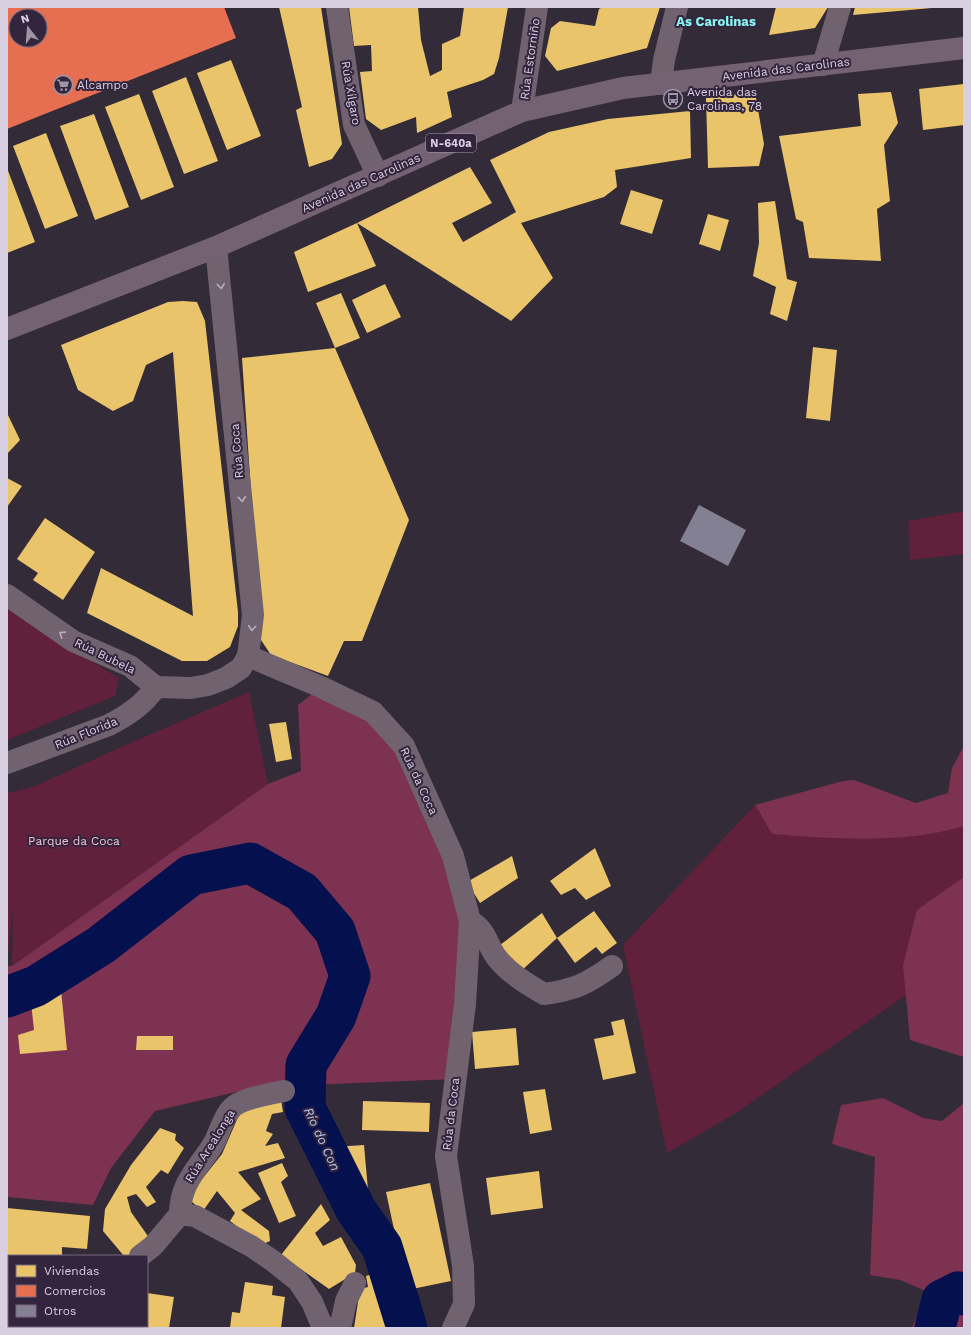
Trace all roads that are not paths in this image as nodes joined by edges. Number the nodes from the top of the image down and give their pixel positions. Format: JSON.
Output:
{"nodes":[{"id":1,"x":337,"y":7,"type":"edge"},
{"id":2,"x":538,"y":7,"type":"edge"},
{"id":3,"x":678,"y":7,"type":"edge"},
{"id":4,"x":840,"y":7,"type":"edge"},
{"id":5,"x":964,"y":48,"type":"edge"},
{"id":6,"x":823,"y":65,"type":"junction"},
{"id":7,"x":661,"y":84,"type":"junction"},
{"id":8,"x":522,"y":111,"type":"junction"},
{"id":9,"x":378,"y":176,"type":"junction"},
{"id":10,"x":216,"y":247,"type":"junction"},
{"id":11,"x":7,"y":329,"type":"edge"},
{"id":12,"x":7,"y":595,"type":"edge"},
{"id":13,"x":248,"y":656,"type":"junction"},
{"id":14,"x":156,"y":687,"type":"junction"},
{"id":15,"x":7,"y":763,"type":"edge"},
{"id":16,"x":470,"y":921,"type":"junction"},
{"id":17,"x":612,"y":966,"type":"dead end"},
{"id":18,"x":284,"y":1091,"type":"dead end"},
{"id":19,"x":180,"y":1214,"type":"junction"},
{"id":20,"x":141,"y":1255,"type":"edge"},
{"id":21,"x":355,"y":1283,"type":"dead end"},
{"id":22,"x":323,"y":1328,"type":"edge"},
{"id":23,"x":334,"y":1328,"type":"edge"},
{"id":24,"x":453,"y":1328,"type":"edge"}],
"edges":[{"from":1,"to":9,"type":"street","name":"Rúa Xílgaro"},
{"from":2,"to":8,"type":"street","name":"Rúa Estorniño"},
{"from":3,"to":7,"type":"street"},
{"from":4,"to":6,"type":"street"},
{"from":5,"to":6,"type":"main road","name":"Avenida das Carolinas","number":"N-640a"},
{"from":6,"to":7,"type":"main road","name":"Avenida das Carolinas","number":"N-640a"},
{"from":7,"to":8,"type":"main road","name":"Avenida das Carolinas","number":"N-640a"},
{"from":8,"to":9,"type":"main road","name":"Avenida das Carolinas","number":"N-640a"},
{"from":9,"to":10,"type":"main road","name":"Avenida das Carolinas","number":"N-640a"},
{"from":10,"to":11,"type":"main road","name":"Avenida das Carolinas","number":"N-640a"},
{"from":10,"to":13,"type":"street","name":"Rúa Coca","one_way":true},
{"from":14,"to":12,"type":"street","name":"Rúa Bubela","one_way":true},
{"from":13,"to":14,"type":"street"},
{"from":13,"to":16,"type":"street","name":"Rúa da Coca"},
{"from":14,"to":15,"type":"street","name":"Rúa Florida"},
{"from":16,"to":17,"type":"street"},
{"from":16,"to":24,"type":"street","name":"Rúa da Coca"},
{"from":18,"to":19,"type":"street","name":"Rúa Arealonga"},
{"from":19,"to":20,"type":"street"},
{"from":19,"to":22,"type":"street"},
{"from":21,"to":23,"type":"street"}]}
